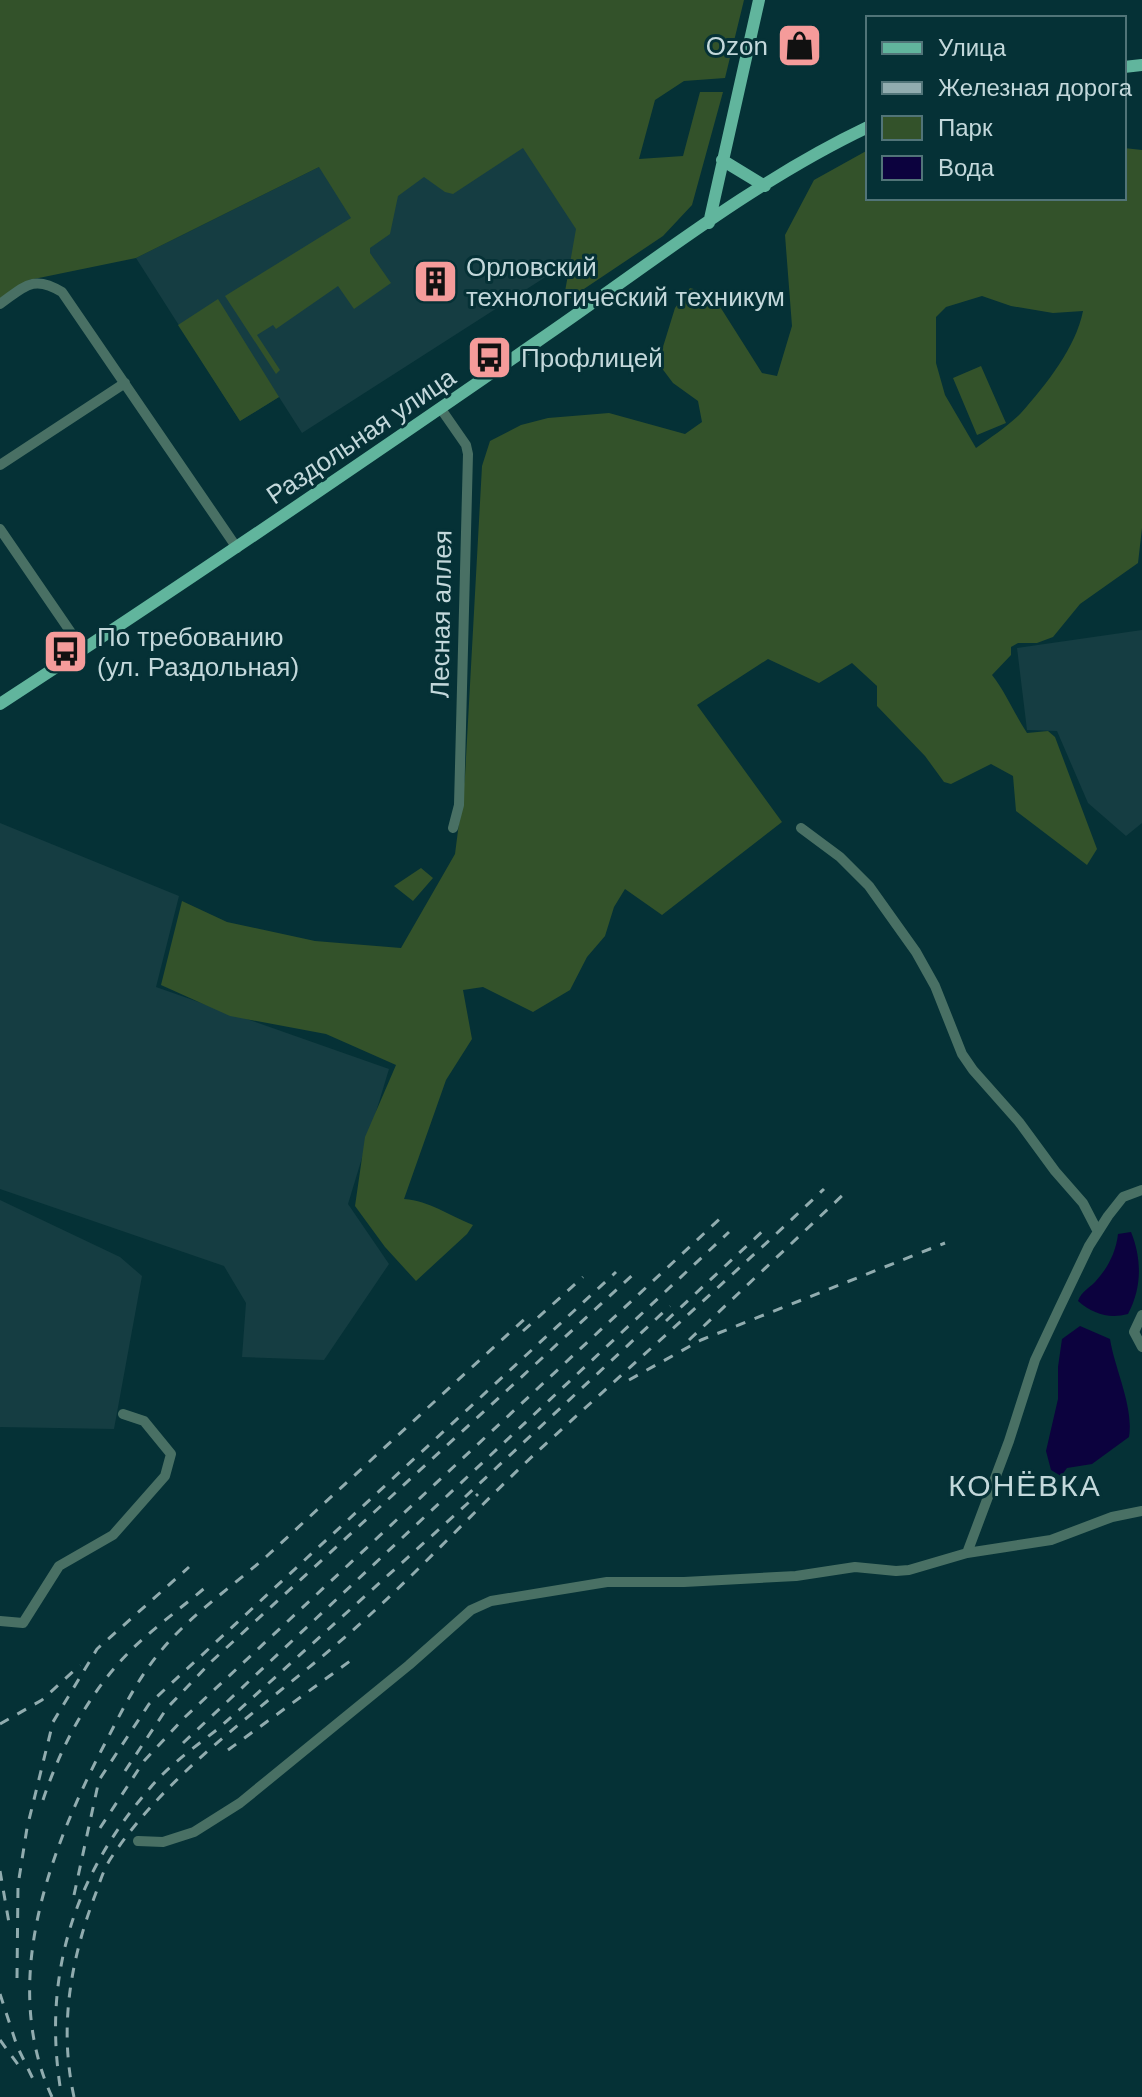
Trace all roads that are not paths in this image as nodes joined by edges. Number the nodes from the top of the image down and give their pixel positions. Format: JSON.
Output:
{"nodes":[{"id":1,"x":759,"y":0,"type":"edge"},
{"id":2,"x":866,"y":128,"type":"edge"},
{"id":3,"x":722,"y":160,"type":"junction"},
{"id":4,"x":765,"y":186,"type":"junction"},
{"id":5,"x":709,"y":223,"type":"junction"},
{"id":6,"x":0,"y":304,"type":"edge"},
{"id":7,"x":125,"y":383,"type":"junction"},
{"id":8,"x":441,"y":409,"type":"junction"},
{"id":9,"x":0,"y":465,"type":"edge"},
{"id":10,"x":0,"y":529,"type":"edge"},
{"id":11,"x":237,"y":548,"type":"junction"},
{"id":12,"x":83,"y":650,"type":"junction"},
{"id":13,"x":0,"y":704,"type":"edge"},
{"id":14,"x":453,"y":828,"type":"dead end"},
{"id":15,"x":801,"y":828,"type":"dead end"},
{"id":16,"x":1142,"y":1190,"type":"edge"},
{"id":17,"x":1098,"y":1232,"type":"junction"},
{"id":18,"x":1142,"y":1315,"type":"edge"},
{"id":19,"x":1142,"y":1347,"type":"edge"},
{"id":20,"x":123,"y":1414,"type":"dead end"},
{"id":21,"x":1142,"y":1511,"type":"edge"},
{"id":22,"x":967,"y":1553,"type":"junction"},
{"id":23,"x":0,"y":1621,"type":"edge"},
{"id":24,"x":138,"y":1841,"type":"dead end"}],
"edges":[{"from":1,"to":3,"type":"main road"},
{"from":2,"to":4,"type":"main road","name":"Раздольная улица"},
{"from":3,"to":4,"type":"main road"},
{"from":3,"to":5,"type":"main road"},
{"from":4,"to":5,"type":"main road","name":"Раздольная улица"},
{"from":5,"to":8,"type":"main road","name":"Раздольная улица"},
{"from":6,"to":7,"type":"street"},
{"from":7,"to":9,"type":"street"},
{"from":7,"to":11,"type":"street"},
{"from":8,"to":11,"type":"main road","name":"Раздольная улица"},
{"from":8,"to":14,"type":"street","name":"Лесная аллея"},
{"from":10,"to":12,"type":"street"},
{"from":11,"to":12,"type":"main road","name":"Раздольная улица"},
{"from":12,"to":13,"type":"main road","name":"Раздольная улица"},
{"from":15,"to":17,"type":"street"},
{"from":16,"to":17,"type":"street"},
{"from":17,"to":22,"type":"street"},
{"from":18,"to":19,"type":"street"},
{"from":20,"to":23,"type":"street"},
{"from":21,"to":22,"type":"street"},
{"from":22,"to":24,"type":"street"}]}
